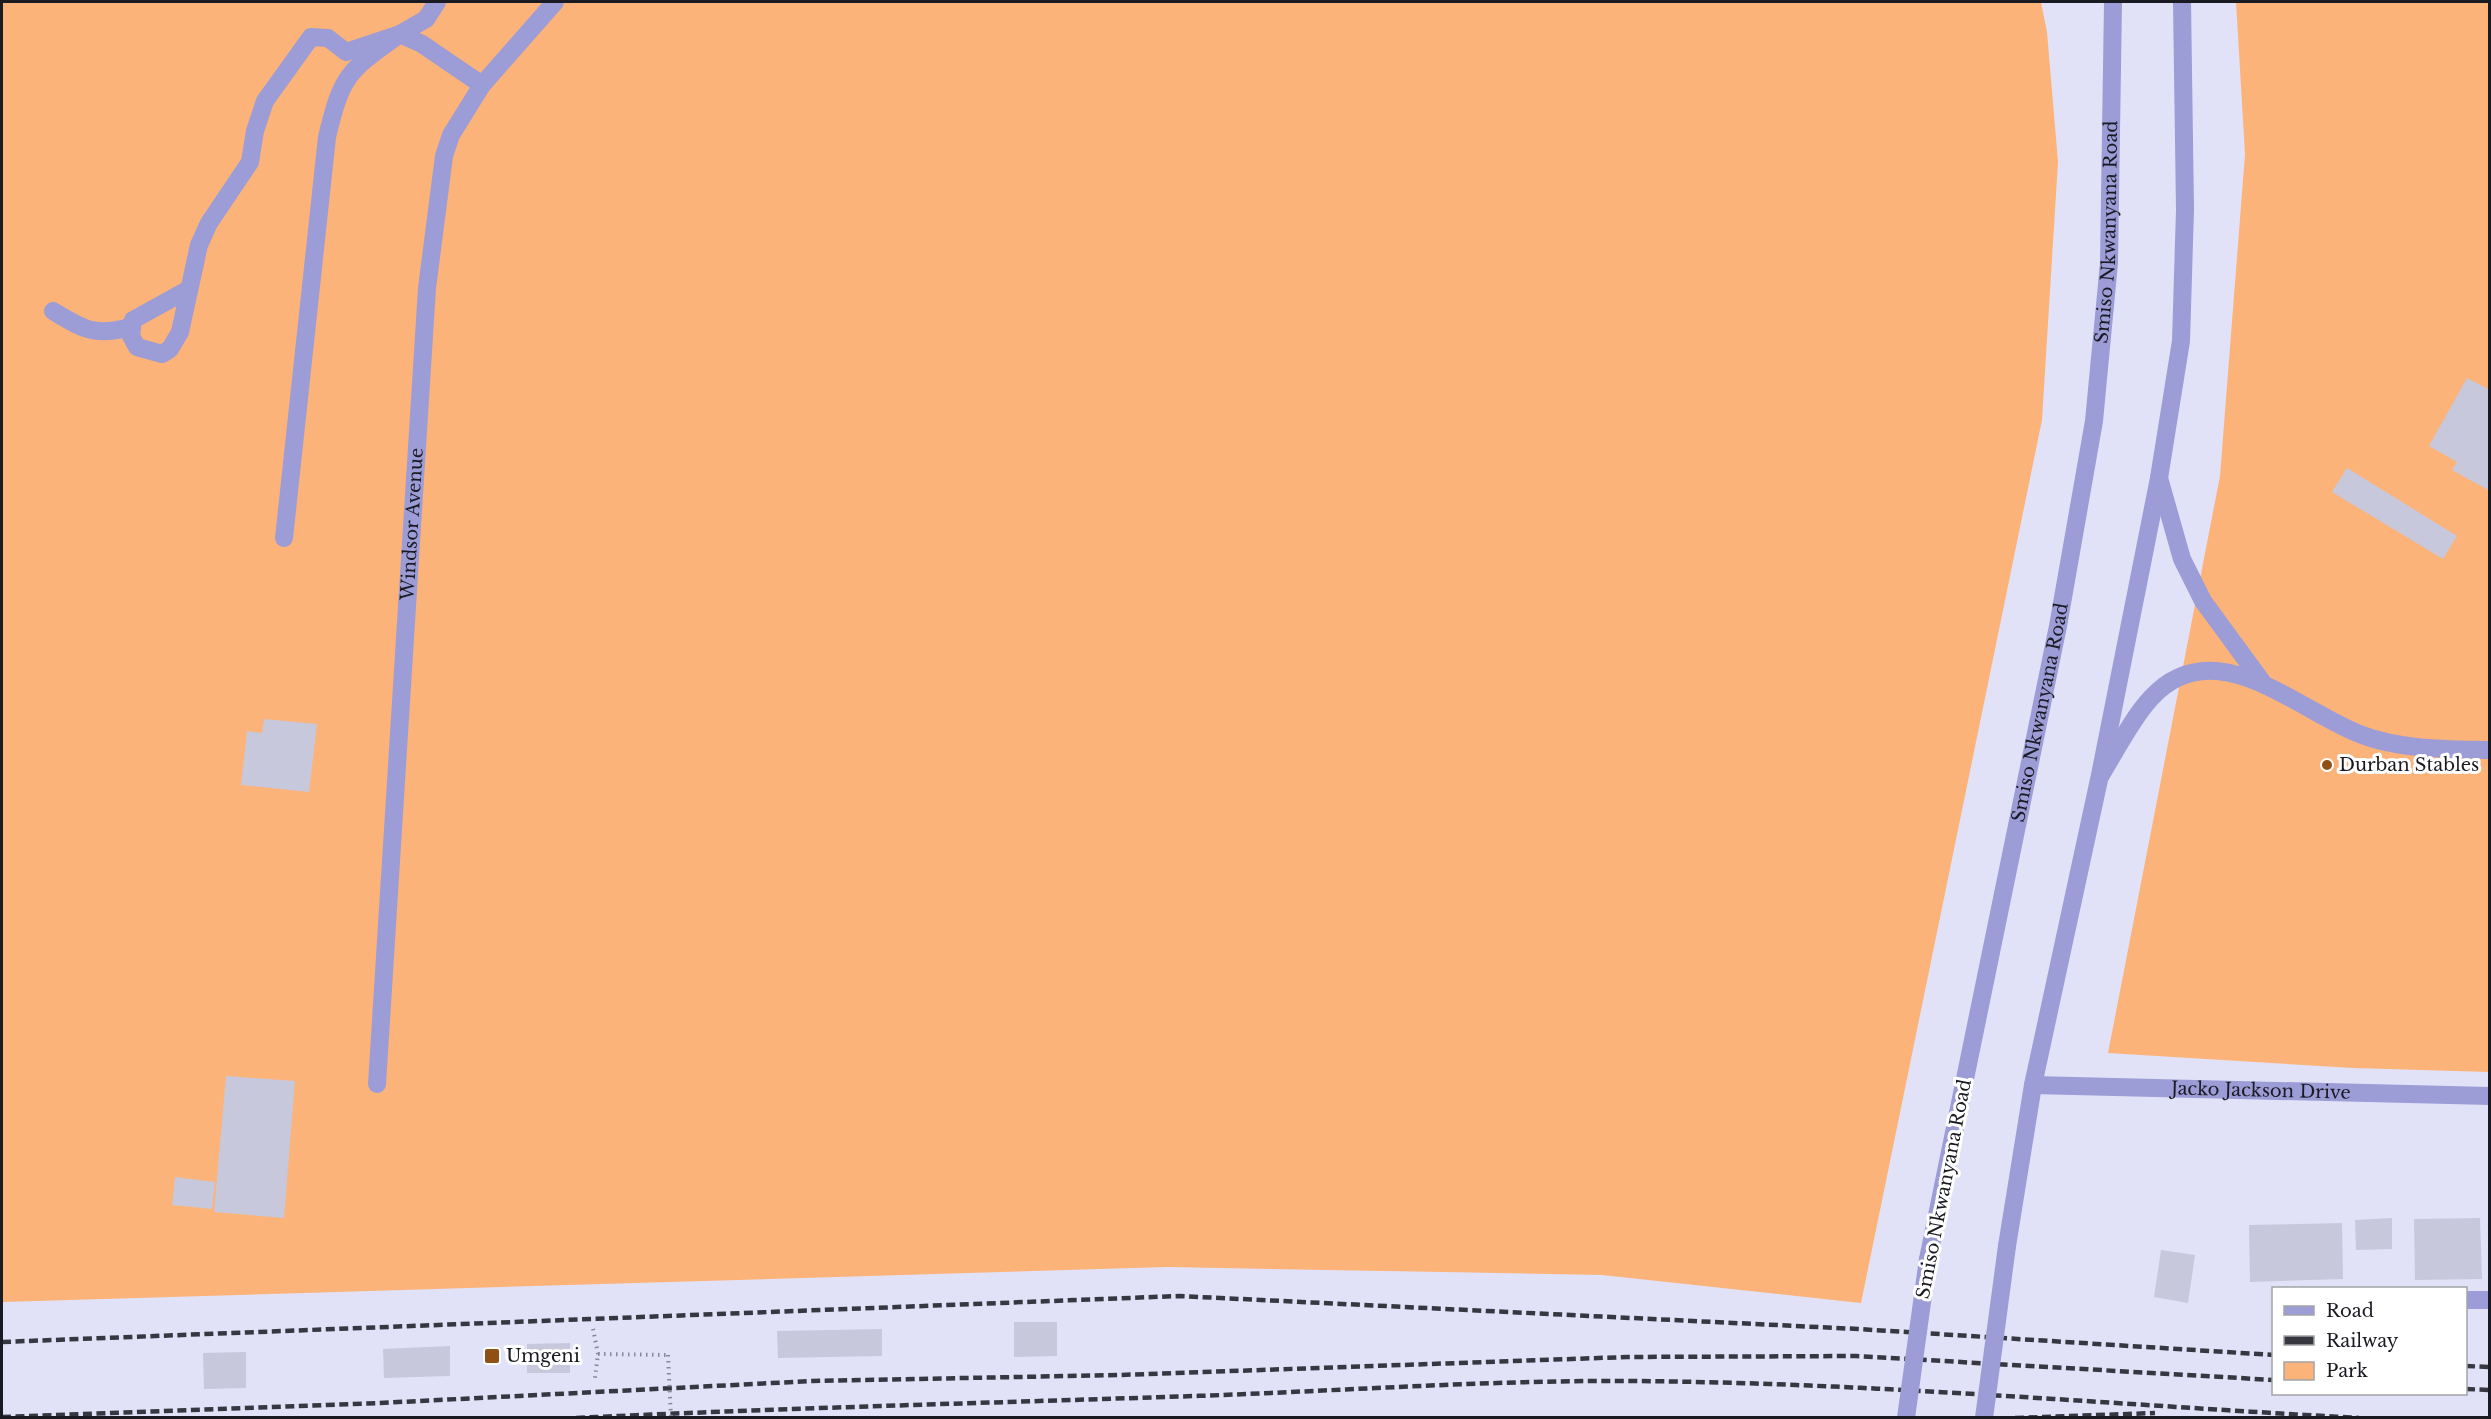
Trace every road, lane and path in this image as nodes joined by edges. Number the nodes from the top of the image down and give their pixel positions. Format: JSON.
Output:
{"nodes":[{"id":1,"x":437,"y":2,"type":"edge"},
{"id":2,"x":555,"y":2,"type":"edge"},
{"id":3,"x":2113,"y":2,"type":"edge"},
{"id":4,"x":2182,"y":2,"type":"edge"},
{"id":5,"x":400,"y":34,"type":"junction"},
{"id":6,"x":482,"y":85,"type":"junction"},
{"id":7,"x":189,"y":289,"type":"junction"},
{"id":8,"x":52,"y":311,"type":"dead end"},
{"id":9,"x":130,"y":327,"type":"junction"},
{"id":10,"x":2159,"y":478,"type":"junction"},
{"id":11,"x":284,"y":538,"type":"dead end"},
{"id":12,"x":2264,"y":684,"type":"junction"},
{"id":13,"x":2490,"y":750,"type":"edge"},
{"id":14,"x":2100,"y":775,"type":"junction"},
{"id":15,"x":377,"y":1084,"type":"dead end"},
{"id":16,"x":2033,"y":1085,"type":"junction"},
{"id":17,"x":2490,"y":1096,"type":"edge"},
{"id":18,"x":2467,"y":1300,"type":"edge"},
{"id":19,"x":2490,"y":1300,"type":"edge"},
{"id":20,"x":592,"y":1329,"type":"dead end"},
{"id":21,"x":598,"y":1354,"type":"junction"},
{"id":22,"x":595,"y":1378,"type":"dead end"},
{"id":23,"x":671,"y":1418,"type":"edge"},
{"id":24,"x":1906,"y":1418,"type":"edge"},
{"id":25,"x":1984,"y":1418,"type":"edge"}],
"edges":[{"from":1,"to":5,"type":"street"},
{"from":2,"to":6,"type":"street","name":"Windsor Avenue"},
{"from":3,"to":24,"type":"street","name":"Smiso Nkwanyana Road","bridge":true},
{"from":4,"to":10,"type":"street"},
{"from":5,"to":6,"type":"street"},
{"from":5,"to":7,"type":"street"},
{"from":5,"to":11,"type":"street"},
{"from":6,"to":15,"type":"street","name":"Windsor Avenue"},
{"from":7,"to":9,"type":"street"},
{"from":7,"to":9,"type":"street"},
{"from":8,"to":9,"type":"street"},
{"from":10,"to":12,"type":"street"},
{"from":10,"to":14,"type":"street"},
{"from":12,"to":13,"type":"street"},
{"from":12,"to":14,"type":"street"},
{"from":14,"to":16,"type":"street"},
{"from":16,"to":17,"type":"street","name":"Jacko Jackson Drive"},
{"from":16,"to":25,"type":"street","bridge":true},
{"from":18,"to":19,"type":"street"},
{"from":20,"to":21,"type":"path"},
{"from":21,"to":22,"type":"path"},
{"from":21,"to":23,"type":"path","bridge":true}]}
